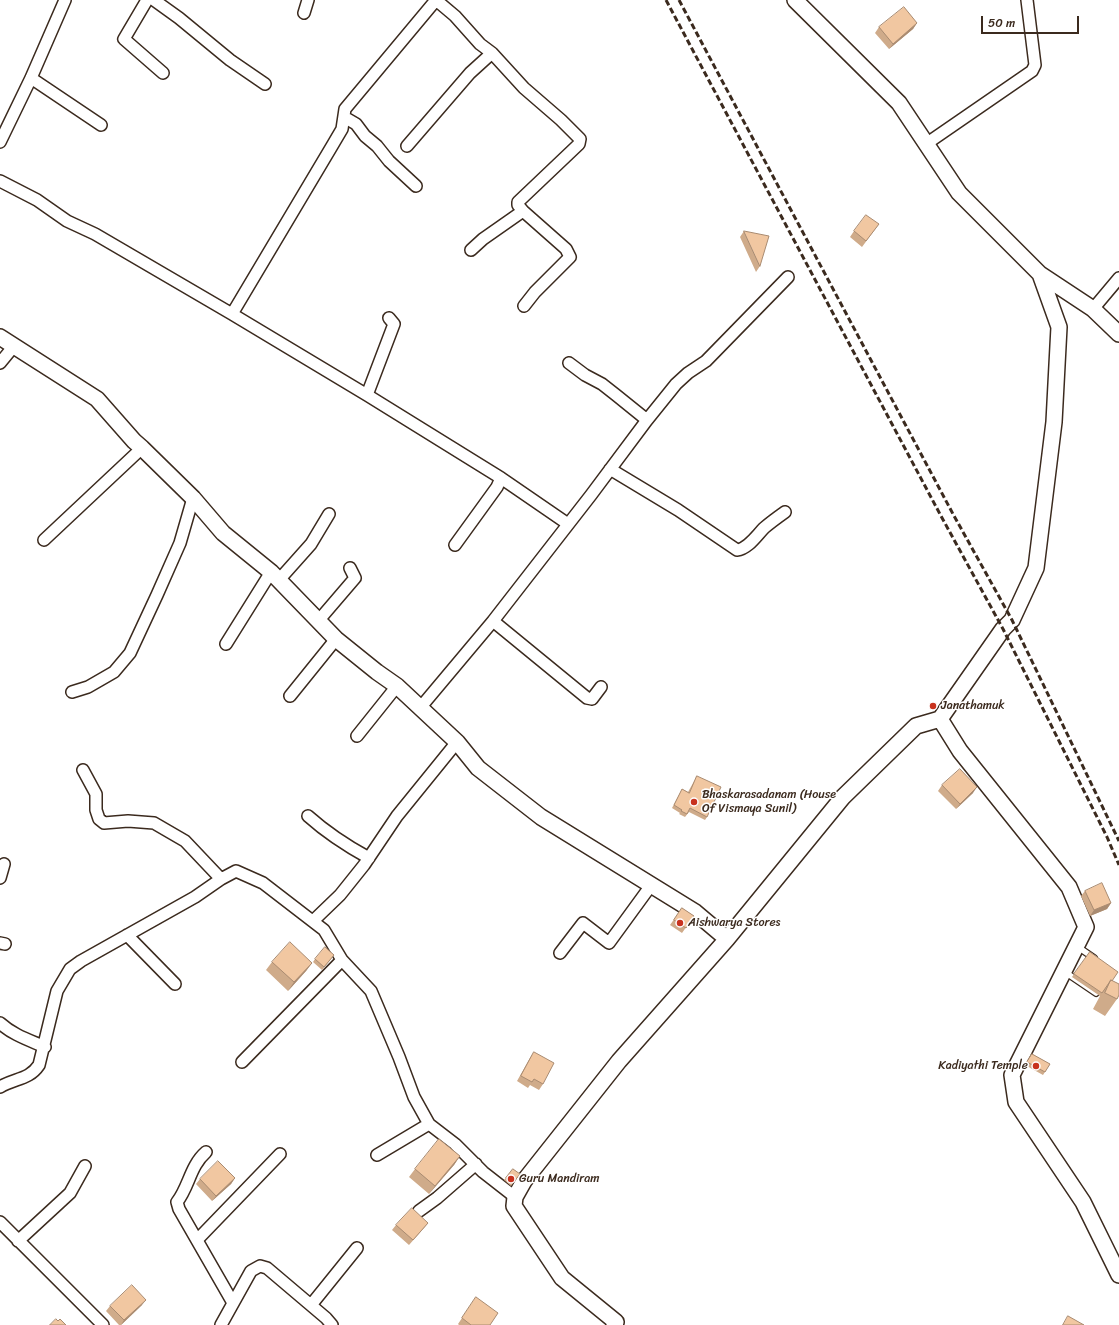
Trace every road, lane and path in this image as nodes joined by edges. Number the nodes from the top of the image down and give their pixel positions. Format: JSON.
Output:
{"nodes":[{"id":1,"x":65,"y":0,"type":"edge"},
{"id":2,"x":147,"y":0,"type":"edge"},
{"id":3,"x":154,"y":0,"type":"edge"},
{"id":4,"x":308,"y":0,"type":"edge"},
{"id":5,"x":436,"y":0,"type":"edge"},
{"id":6,"x":795,"y":0,"type":"edge"},
{"id":7,"x":1027,"y":0,"type":"edge"},
{"id":8,"x":304,"y":13,"type":"dead end"},
{"id":9,"x":492,"y":53,"type":"junction"},
{"id":10,"x":163,"y":73,"type":"dead end"},
{"id":11,"x":31,"y":78,"type":"junction"},
{"id":12,"x":265,"y":84,"type":"dead end"},
{"id":13,"x":344,"y":117,"type":"junction"},
{"id":14,"x":101,"y":126,"type":"dead end"},
{"id":15,"x":0,"y":142,"type":"edge"},
{"id":16,"x":926,"y":144,"type":"junction"},
{"id":17,"x":407,"y":146,"type":"dead end"},
{"id":18,"x":0,"y":181,"type":"edge"},
{"id":19,"x":416,"y":186,"type":"dead end"},
{"id":20,"x":523,"y":210,"type":"junction"},
{"id":21,"x":471,"y":250,"type":"dead end"},
{"id":22,"x":1040,"y":274,"type":"junction"},
{"id":23,"x":788,"y":277,"type":"dead end"},
{"id":24,"x":1119,"y":278,"type":"edge"},
{"id":25,"x":524,"y":306,"type":"dead end"},
{"id":26,"x":1093,"y":309,"type":"junction"},
{"id":27,"x":232,"y":314,"type":"junction"},
{"id":28,"x":389,"y":318,"type":"dead end"},
{"id":29,"x":1119,"y":334,"type":"edge"},
{"id":30,"x":0,"y":337,"type":"edge"},
{"id":31,"x":14,"y":346,"type":"junction"},
{"id":32,"x":0,"y":363,"type":"edge"},
{"id":33,"x":569,"y":363,"type":"dead end"},
{"id":34,"x":367,"y":395,"type":"junction"},
{"id":35,"x":647,"y":420,"type":"junction"},
{"id":36,"x":142,"y":448,"type":"junction"},
{"id":37,"x":610,"y":470,"type":"junction"},
{"id":38,"x":501,"y":478,"type":"junction"},
{"id":39,"x":193,"y":498,"type":"junction"},
{"id":40,"x":785,"y":512,"type":"dead end"},
{"id":41,"x":329,"y":514,"type":"dead end"},
{"id":42,"x":568,"y":524,"type":"junction"},
{"id":43,"x":44,"y":540,"type":"dead end"},
{"id":44,"x":455,"y":545,"type":"dead end"},
{"id":45,"x":350,"y":568,"type":"dead end"},
{"id":46,"x":275,"y":576,"type":"junction"},
{"id":47,"x":319,"y":620,"type":"junction"},
{"id":48,"x":493,"y":621,"type":"junction"},
{"id":49,"x":336,"y":639,"type":"junction"},
{"id":50,"x":226,"y":644,"type":"dead end"},
{"id":51,"x":397,"y":686,"type":"junction"},
{"id":52,"x":601,"y":687,"type":"dead end"},
{"id":53,"x":72,"y":692,"type":"dead end"},
{"id":54,"x":290,"y":696,"type":"dead end"},
{"id":55,"x":420,"y":708,"type":"junction"},
{"id":56,"x":940,"y":719,"type":"junction"},
{"id":57,"x":357,"y":736,"type":"dead end"},
{"id":58,"x":457,"y":742,"type":"junction"},
{"id":59,"x":83,"y":770,"type":"dead end"},
{"id":60,"x":308,"y":816,"type":"dead end"},
{"id":61,"x":369,"y":858,"type":"junction"},
{"id":62,"x":4,"y":864,"type":"dead end"},
{"id":63,"x":0,"y":878,"type":"edge"},
{"id":64,"x":221,"y":879,"type":"junction"},
{"id":65,"x":652,"y":884,"type":"junction"},
{"id":66,"x":313,"y":921,"type":"junction"},
{"id":67,"x":127,"y":935,"type":"junction"},
{"id":68,"x":727,"y":939,"type":"junction"},
{"id":69,"x":1076,"y":946,"type":"junction"},
{"id":70,"x":560,"y":953,"type":"dead end"},
{"id":71,"x":342,"y":960,"type":"junction"},
{"id":72,"x":1097,"y":960,"type":"edge"},
{"id":73,"x":1063,"y":971,"type":"junction"},
{"id":74,"x":175,"y":984,"type":"dead end"},
{"id":75,"x":1096,"y":993,"type":"edge"},
{"id":76,"x":0,"y":1023,"type":"edge"},
{"id":77,"x":45,"y":1047,"type":"junction"},
{"id":78,"x":242,"y":1062,"type":"dead end"},
{"id":79,"x":0,"y":1087,"type":"edge"},
{"id":80,"x":429,"y":1124,"type":"junction"},
{"id":81,"x":206,"y":1152,"type":"dead end"},
{"id":82,"x":280,"y":1154,"type":"dead end"},
{"id":83,"x":377,"y":1155,"type":"dead end"},
{"id":84,"x":476,"y":1164,"type":"junction"},
{"id":85,"x":85,"y":1166,"type":"dead end"},
{"id":86,"x":515,"y":1197,"type":"junction"},
{"id":87,"x":419,"y":1211,"type":"dead end"},
{"id":88,"x":0,"y":1222,"type":"edge"},
{"id":89,"x":198,"y":1239,"type":"junction"},
{"id":90,"x":18,"y":1241,"type":"junction"},
{"id":91,"x":357,"y":1248,"type":"dead end"},
{"id":92,"x":1119,"y":1274,"type":"edge"},
{"id":93,"x":233,"y":1303,"type":"junction"},
{"id":94,"x":311,"y":1305,"type":"junction"},
{"id":95,"x":617,"y":1324,"type":"edge"},
{"id":96,"x":103,"y":1325,"type":"edge"},
{"id":97,"x":221,"y":1325,"type":"edge"},
{"id":98,"x":332,"y":1325,"type":"edge"}],
"edges":[{"from":1,"to":11,"type":"street"},
{"from":2,"to":10,"type":"street"},
{"from":3,"to":12,"type":"street"},
{"from":4,"to":8,"type":"street"},
{"from":5,"to":9,"type":"street"},
{"from":5,"to":13,"type":"street"},
{"from":6,"to":16,"type":"main road"},
{"from":7,"to":16,"type":"street"},
{"from":9,"to":17,"type":"street"},
{"from":9,"to":20,"type":"street"},
{"from":11,"to":14,"type":"street"},
{"from":11,"to":15,"type":"street"},
{"from":13,"to":19,"type":"street"},
{"from":13,"to":27,"type":"street"},
{"from":16,"to":22,"type":"main road"},
{"from":18,"to":27,"type":"street"},
{"from":20,"to":21,"type":"street"},
{"from":20,"to":25,"type":"street"},
{"from":22,"to":26,"type":"main road"},
{"from":22,"to":56,"type":"main road"},
{"from":23,"to":35,"type":"street"},
{"from":24,"to":26,"type":"street"},
{"from":26,"to":29,"type":"main road"},
{"from":27,"to":34,"type":"street"},
{"from":28,"to":34,"type":"street"},
{"from":30,"to":31,"type":"main road"},
{"from":31,"to":32,"type":"street"},
{"from":31,"to":36,"type":"main road"},
{"from":33,"to":35,"type":"street"},
{"from":34,"to":38,"type":"street"},
{"from":35,"to":37,"type":"street"},
{"from":36,"to":39,"type":"main road"},
{"from":36,"to":43,"type":"street"},
{"from":37,"to":40,"type":"street"},
{"from":37,"to":42,"type":"street"},
{"from":38,"to":42,"type":"street"},
{"from":38,"to":44,"type":"street"},
{"from":39,"to":46,"type":"main road"},
{"from":39,"to":53,"type":"street"},
{"from":41,"to":46,"type":"street"},
{"from":42,"to":48,"type":"street"},
{"from":45,"to":47,"type":"street"},
{"from":46,"to":47,"type":"main road"},
{"from":46,"to":50,"type":"street"},
{"from":47,"to":49,"type":"main road"},
{"from":48,"to":52,"type":"street"},
{"from":48,"to":55,"type":"street"},
{"from":49,"to":51,"type":"main road"},
{"from":49,"to":54,"type":"street"},
{"from":51,"to":55,"type":"main road"},
{"from":51,"to":57,"type":"street"},
{"from":55,"to":58,"type":"main road"},
{"from":56,"to":68,"type":"main road"},
{"from":56,"to":69,"type":"main road"},
{"from":58,"to":61,"type":"street"},
{"from":58,"to":65,"type":"main road"},
{"from":59,"to":64,"type":"street"},
{"from":60,"to":61,"type":"street"},
{"from":61,"to":66,"type":"street"},
{"from":62,"to":63,"type":"street"},
{"from":64,"to":66,"type":"street"},
{"from":64,"to":67,"type":"street"},
{"from":65,"to":68,"type":"main road"},
{"from":65,"to":70,"type":"street"},
{"from":66,"to":71,"type":"street"},
{"from":67,"to":74,"type":"street"},
{"from":67,"to":77,"type":"street"},
{"from":68,"to":86,"type":"main road"},
{"from":69,"to":72,"type":"lane"},
{"from":69,"to":73,"type":"main road"},
{"from":71,"to":78,"type":"street"},
{"from":71,"to":80,"type":"street"},
{"from":73,"to":75,"type":"lane"},
{"from":73,"to":92,"type":"main road"},
{"from":76,"to":77,"type":"street"},
{"from":77,"to":79,"type":"street"},
{"from":80,"to":83,"type":"street"},
{"from":80,"to":84,"type":"street"},
{"from":81,"to":89,"type":"street"},
{"from":82,"to":89,"type":"street"},
{"from":84,"to":86,"type":"street"},
{"from":84,"to":87,"type":"street"},
{"from":85,"to":90,"type":"street"},
{"from":86,"to":95,"type":"main road"},
{"from":88,"to":90,"type":"street"},
{"from":89,"to":93,"type":"street"},
{"from":90,"to":96,"type":"street"},
{"from":91,"to":94,"type":"street"},
{"from":93,"to":94,"type":"street"},
{"from":93,"to":97,"type":"street"},
{"from":94,"to":98,"type":"street"}]}
